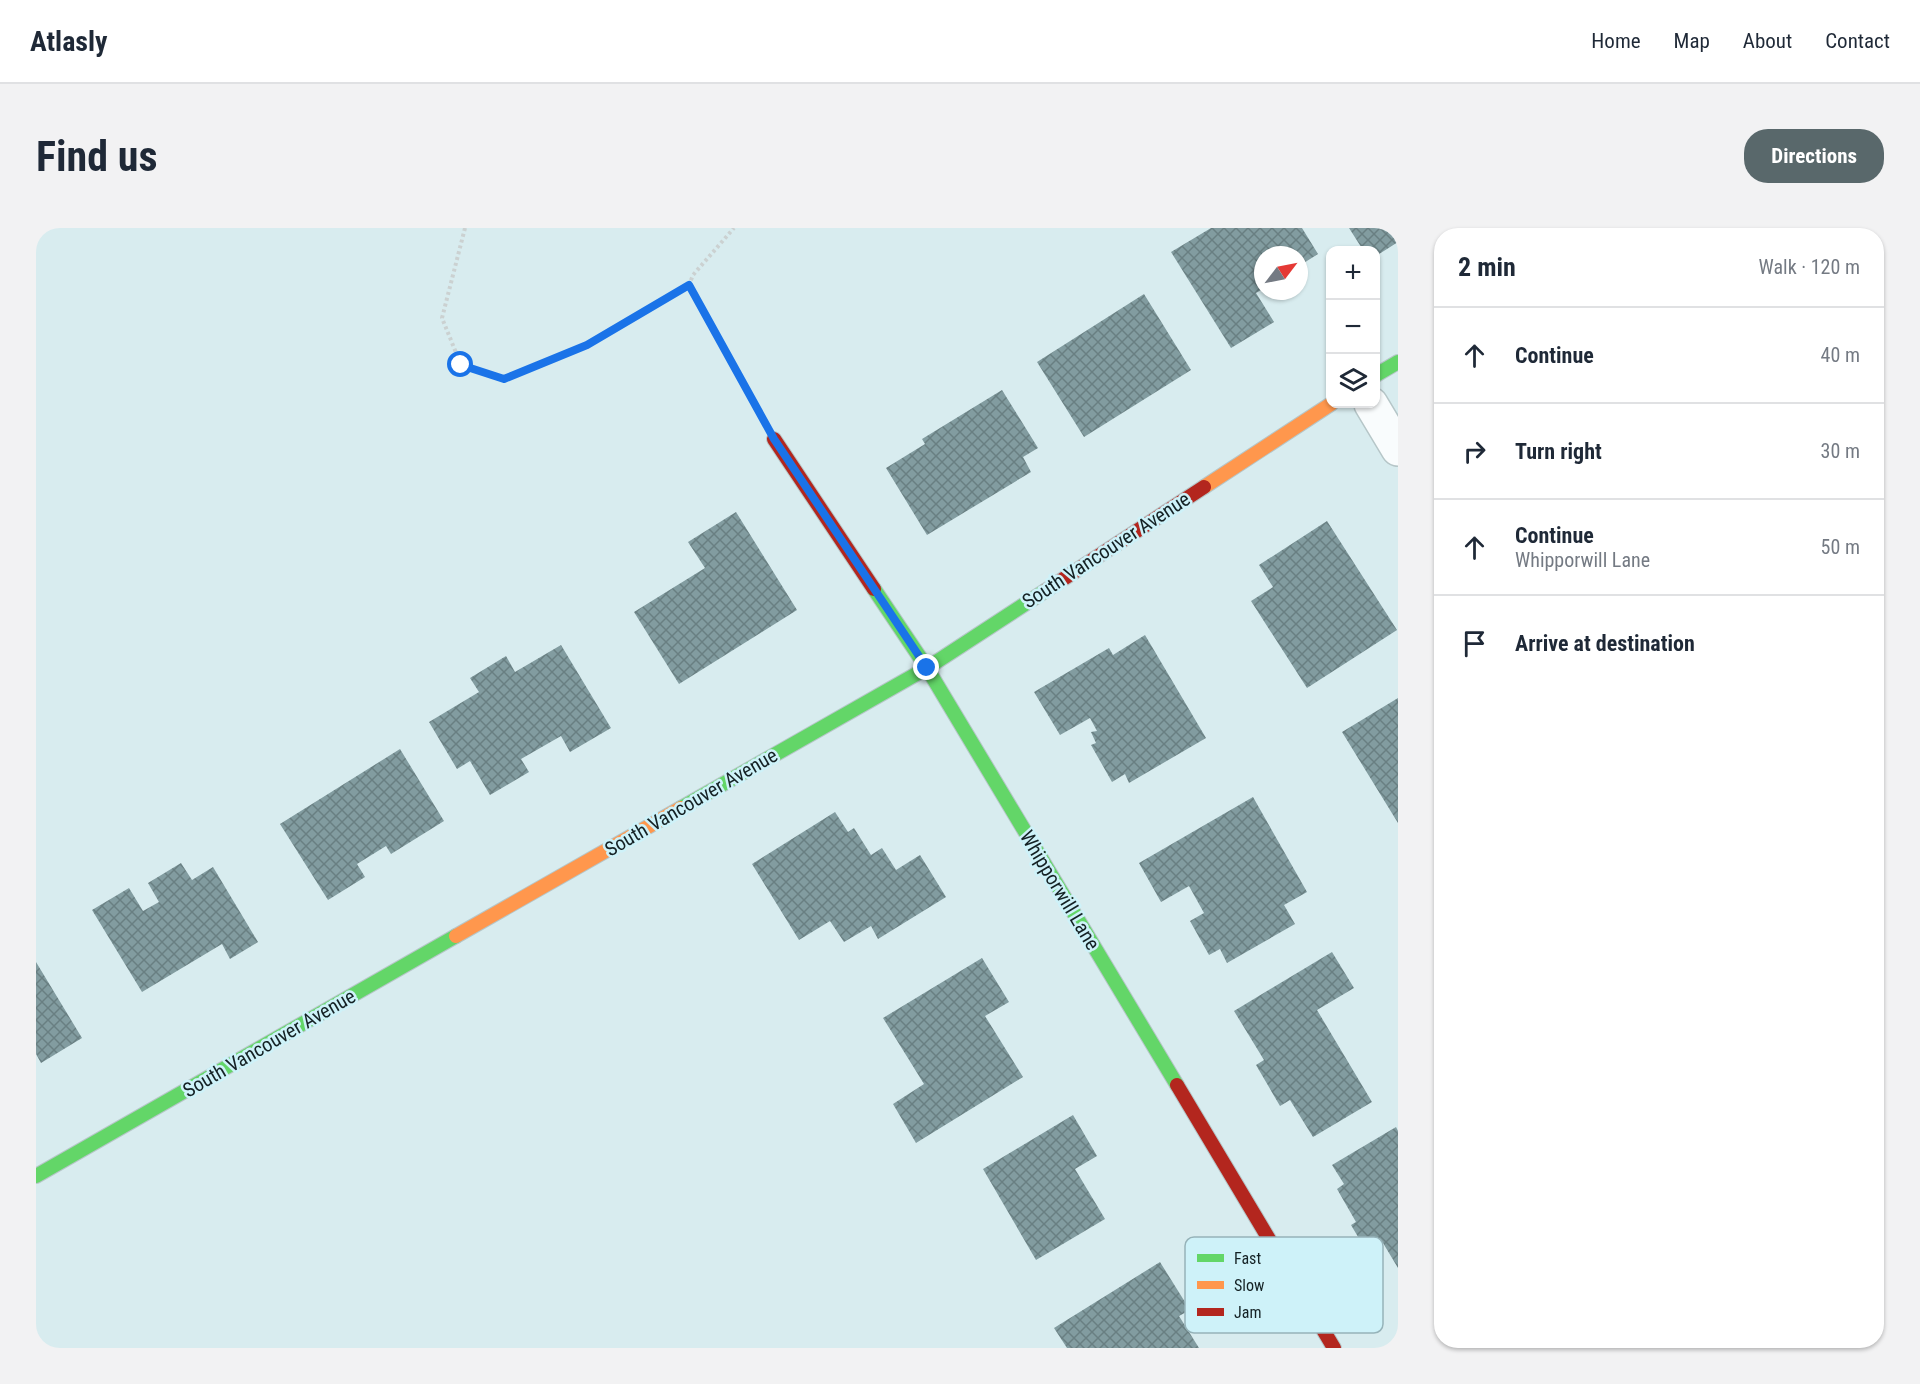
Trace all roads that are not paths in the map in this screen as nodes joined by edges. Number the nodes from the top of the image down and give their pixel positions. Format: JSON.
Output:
{"nodes":[{"id":1,"x":1398,"y":362,"type":"edge"},
{"id":2,"x":1380,"y":373,"type":"edge"},
{"id":3,"x":1326,"y":407,"type":"edge"},
{"id":4,"x":1373,"y":408,"type":"edge"},
{"id":5,"x":774,"y":439,"type":"road end"},
{"id":6,"x":1398,"y":448,"type":"edge"},
{"id":7,"x":927,"y":668,"type":"junction"},
{"id":8,"x":36,"y":1176,"type":"edge"},
{"id":9,"x":1268,"y":1237,"type":"edge"},
{"id":10,"x":1325,"y":1333,"type":"edge"},
{"id":11,"x":1334,"y":1348,"type":"edge"}],
"edges":[{"from":1,"to":2,"type":"street"},
{"from":3,"to":7,"type":"street","name":"South Vancouver Avenue"},
{"from":4,"to":6,"type":"street"},
{"from":5,"to":7,"type":"street","name":"Whipporwill Lane"},
{"from":7,"to":8,"type":"street","name":"South Vancouver Avenue"},
{"from":7,"to":9,"type":"street","name":"Whipporwill Lane"},
{"from":10,"to":11,"type":"street","name":"Whipporwill Lane"}]}
